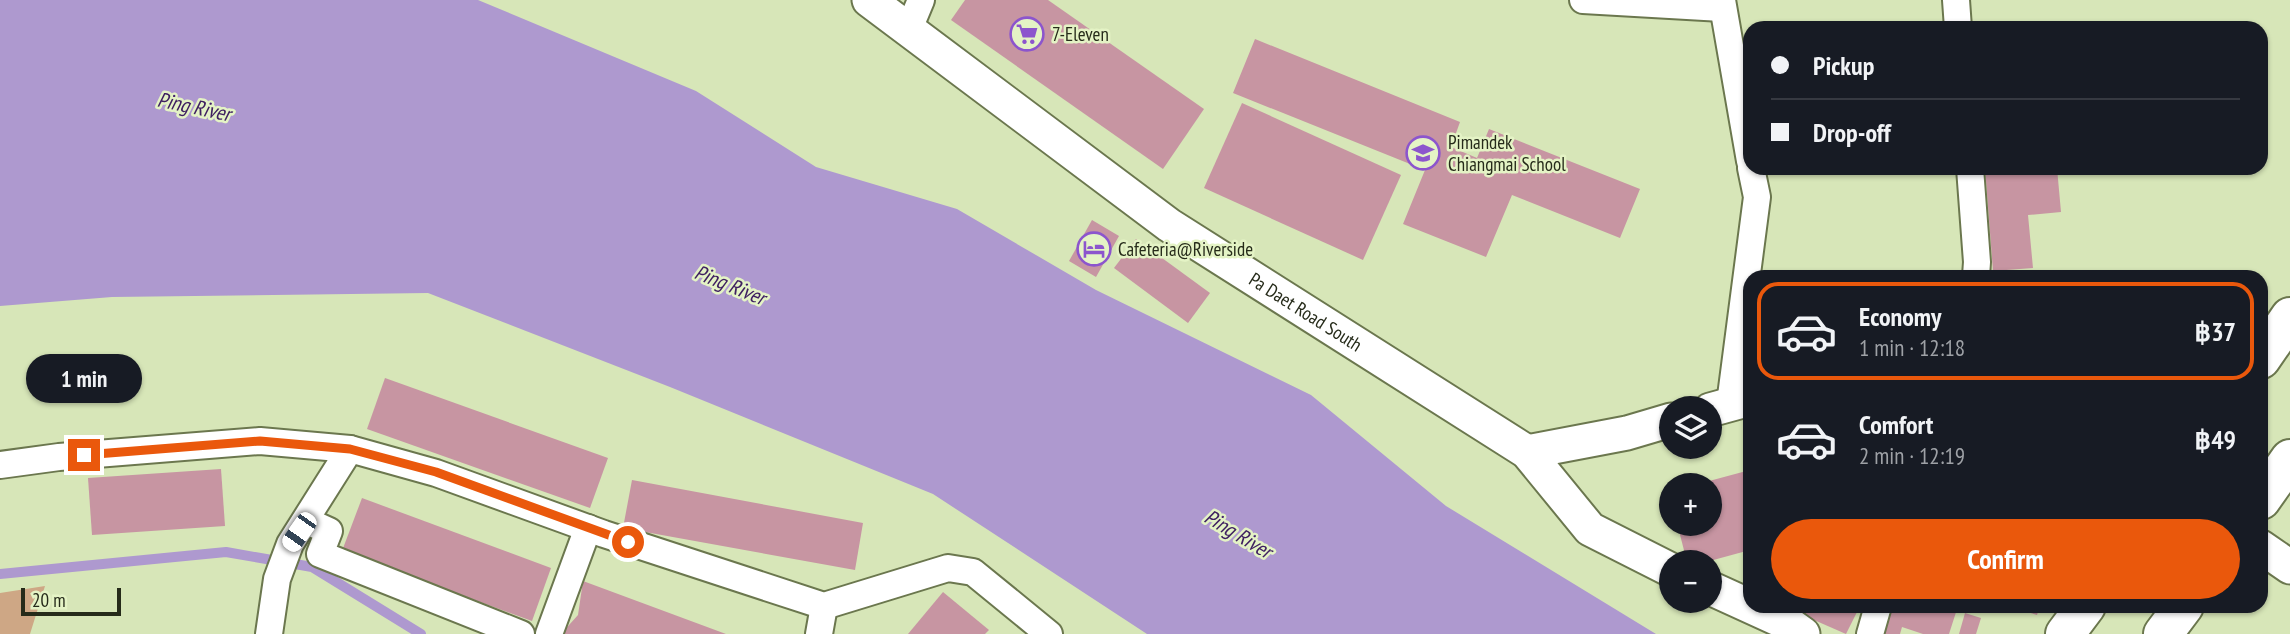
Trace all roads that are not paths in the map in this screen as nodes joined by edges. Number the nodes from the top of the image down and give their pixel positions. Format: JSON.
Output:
{"nodes":[{"id":1,"x":1583,"y":0,"type":"edge"},
{"id":2,"x":1956,"y":0,"type":"edge"},
{"id":3,"x":877,"y":2,"type":"edge"},
{"id":4,"x":1722,"y":4,"type":"edge"},
{"id":5,"x":915,"y":14,"type":"edge"},
{"id":6,"x":1958,"y":21,"type":"edge"},
{"id":7,"x":1743,"y":122,"type":"edge"},
{"id":8,"x":1752,"y":175,"type":"edge"},
{"id":9,"x":1971,"y":175,"type":"edge"},
{"id":10,"x":1747,"y":270,"type":"edge"},
{"id":11,"x":1976,"y":270,"type":"edge"},
{"id":12,"x":1743,"y":304,"type":"edge"},
{"id":13,"x":2290,"y":317,"type":"edge"},
{"id":14,"x":2268,"y":349,"type":"edge"},
{"id":15,"x":1730,"y":404,"type":"edge"},
{"id":16,"x":1659,"y":424,"type":"edge"},
{"id":17,"x":350,"y":449,"type":"junction"},
{"id":18,"x":1527,"y":452,"type":"junction"},
{"id":19,"x":2290,"y":459,"type":"edge"},
{"id":20,"x":0,"y":465,"type":"edge"},
{"id":21,"x":2268,"y":490,"type":"edge"},
{"id":22,"x":307,"y":520,"type":"junction"},
{"id":23,"x":588,"y":528,"type":"junction"},
{"id":24,"x":2268,"y":552,"type":"edge"},
{"id":25,"x":1659,"y":564,"type":"edge"},
{"id":26,"x":2290,"y":567,"type":"edge"},
{"id":27,"x":1722,"y":593,"type":"edge"},
{"id":28,"x":1743,"y":603,"type":"edge"},
{"id":29,"x":824,"y":606,"type":"junction"},
{"id":30,"x":1765,"y":613,"type":"edge"},
{"id":31,"x":1876,"y":613,"type":"edge"},
{"id":32,"x":2081,"y":613,"type":"edge"},
{"id":33,"x":2179,"y":613,"type":"edge"},
{"id":34,"x":1040,"y":631,"type":"edge"},
{"id":35,"x":269,"y":634,"type":"edge"},
{"id":36,"x":521,"y":634,"type":"edge"},
{"id":37,"x":549,"y":634,"type":"edge"},
{"id":38,"x":818,"y":634,"type":"edge"},
{"id":39,"x":1803,"y":634,"type":"edge"},
{"id":40,"x":1870,"y":634,"type":"edge"},
{"id":41,"x":2066,"y":634,"type":"edge"},
{"id":42,"x":2164,"y":634,"type":"edge"}],
"edges":[{"from":1,"to":4,"type":"street"},
{"from":2,"to":6,"type":"street"},
{"from":3,"to":5,"type":"street","name":"Pa Daet Road South"},
{"from":4,"to":7,"type":"street"},
{"from":5,"to":18,"type":"street","name":"Pa Daet Road South"},
{"from":8,"to":10,"type":"street"},
{"from":9,"to":11,"type":"street"},
{"from":12,"to":15,"type":"street"},
{"from":13,"to":14,"type":"main road"},
{"from":16,"to":18,"type":"street"},
{"from":17,"to":20,"type":"street"},
{"from":17,"to":22,"type":"street"},
{"from":17,"to":23,"type":"street"},
{"from":18,"to":25,"type":"street","name":"Pa Daet Road South"},
{"from":19,"to":21,"type":"main road"},
{"from":22,"to":35,"type":"street"},
{"from":22,"to":36,"type":"street"},
{"from":23,"to":29,"type":"street"},
{"from":23,"to":37,"type":"street"},
{"from":24,"to":26,"type":"street"},
{"from":27,"to":28,"type":"street"},
{"from":29,"to":34,"type":"street"},
{"from":29,"to":38,"type":"street"},
{"from":30,"to":39,"type":"street"},
{"from":31,"to":40,"type":"street"},
{"from":32,"to":41,"type":"main road"},
{"from":33,"to":42,"type":"main road"}]}
